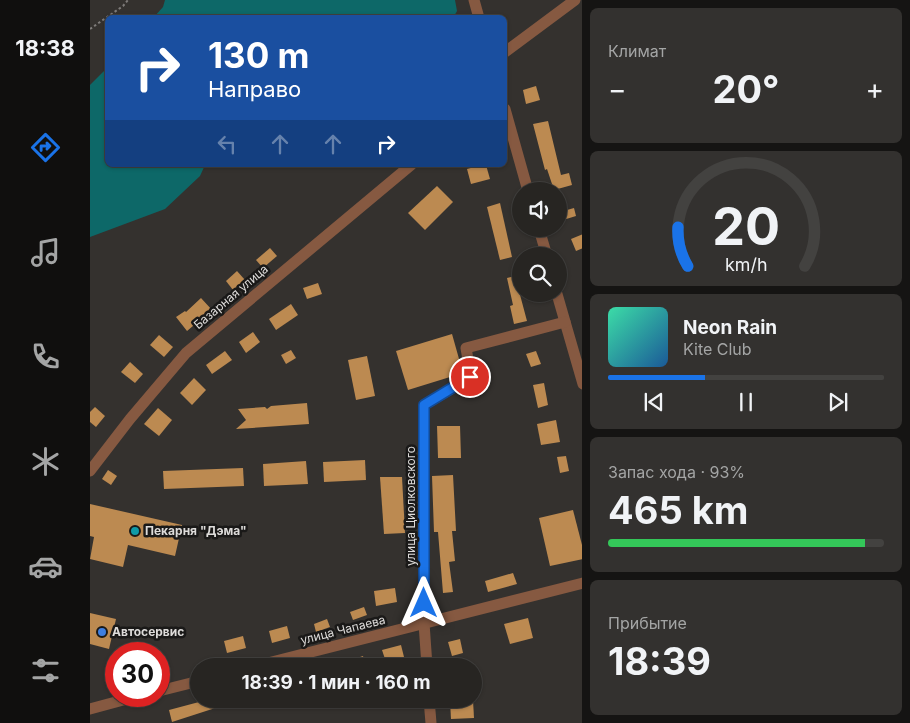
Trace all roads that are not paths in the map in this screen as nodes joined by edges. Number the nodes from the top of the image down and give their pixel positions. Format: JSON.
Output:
{"nodes":[{"id":1,"x":474,"y":0,"type":"edge"},
{"id":2,"x":575,"y":0,"type":"edge"},
{"id":3,"x":478,"y":15,"type":"edge"},
{"id":4,"x":507,"y":51,"type":"edge"},
{"id":5,"x":507,"y":116,"type":"edge"},
{"id":6,"x":409,"y":167,"type":"edge"},
{"id":7,"x":525,"y":182,"type":"edge"},
{"id":8,"x":559,"y":302,"type":"edge"},
{"id":9,"x":565,"y":322,"type":"junction"},
{"id":10,"x":582,"y":384,"type":"edge"},
{"id":11,"x":90,"y":471,"type":"edge"},
{"id":12,"x":582,"y":583,"type":"edge"},
{"id":13,"x":424,"y":623,"type":"junction"},
{"id":14,"x":287,"y":658,"type":"edge"},
{"id":15,"x":426,"y":658,"type":"edge"},
{"id":16,"x":190,"y":683,"type":"edge"},
{"id":17,"x":170,"y":688,"type":"edge"},
{"id":18,"x":105,"y":704,"type":"edge"},
{"id":19,"x":90,"y":708,"type":"edge"},
{"id":20,"x":430,"y":708,"type":"edge"},
{"id":21,"x":431,"y":723,"type":"edge"}],
"edges":[{"from":1,"to":3,"type":"street"},
{"from":2,"to":4,"type":"street"},
{"from":5,"to":7,"type":"street"},
{"from":6,"to":11,"type":"street","name":"Базарная улица"},
{"from":8,"to":9,"type":"street"},
{"from":9,"to":10,"type":"street"},
{"from":9,"to":13,"type":"street","name":"улица Циолковского"},
{"from":12,"to":13,"type":"street","name":"улица Чапаева"},
{"from":13,"to":14,"type":"street","name":"улица Чапаева"},
{"from":13,"to":15,"type":"street","name":"улица Циолковского"},
{"from":16,"to":17,"type":"street"},
{"from":18,"to":19,"type":"street"},
{"from":20,"to":21,"type":"street"}]}
